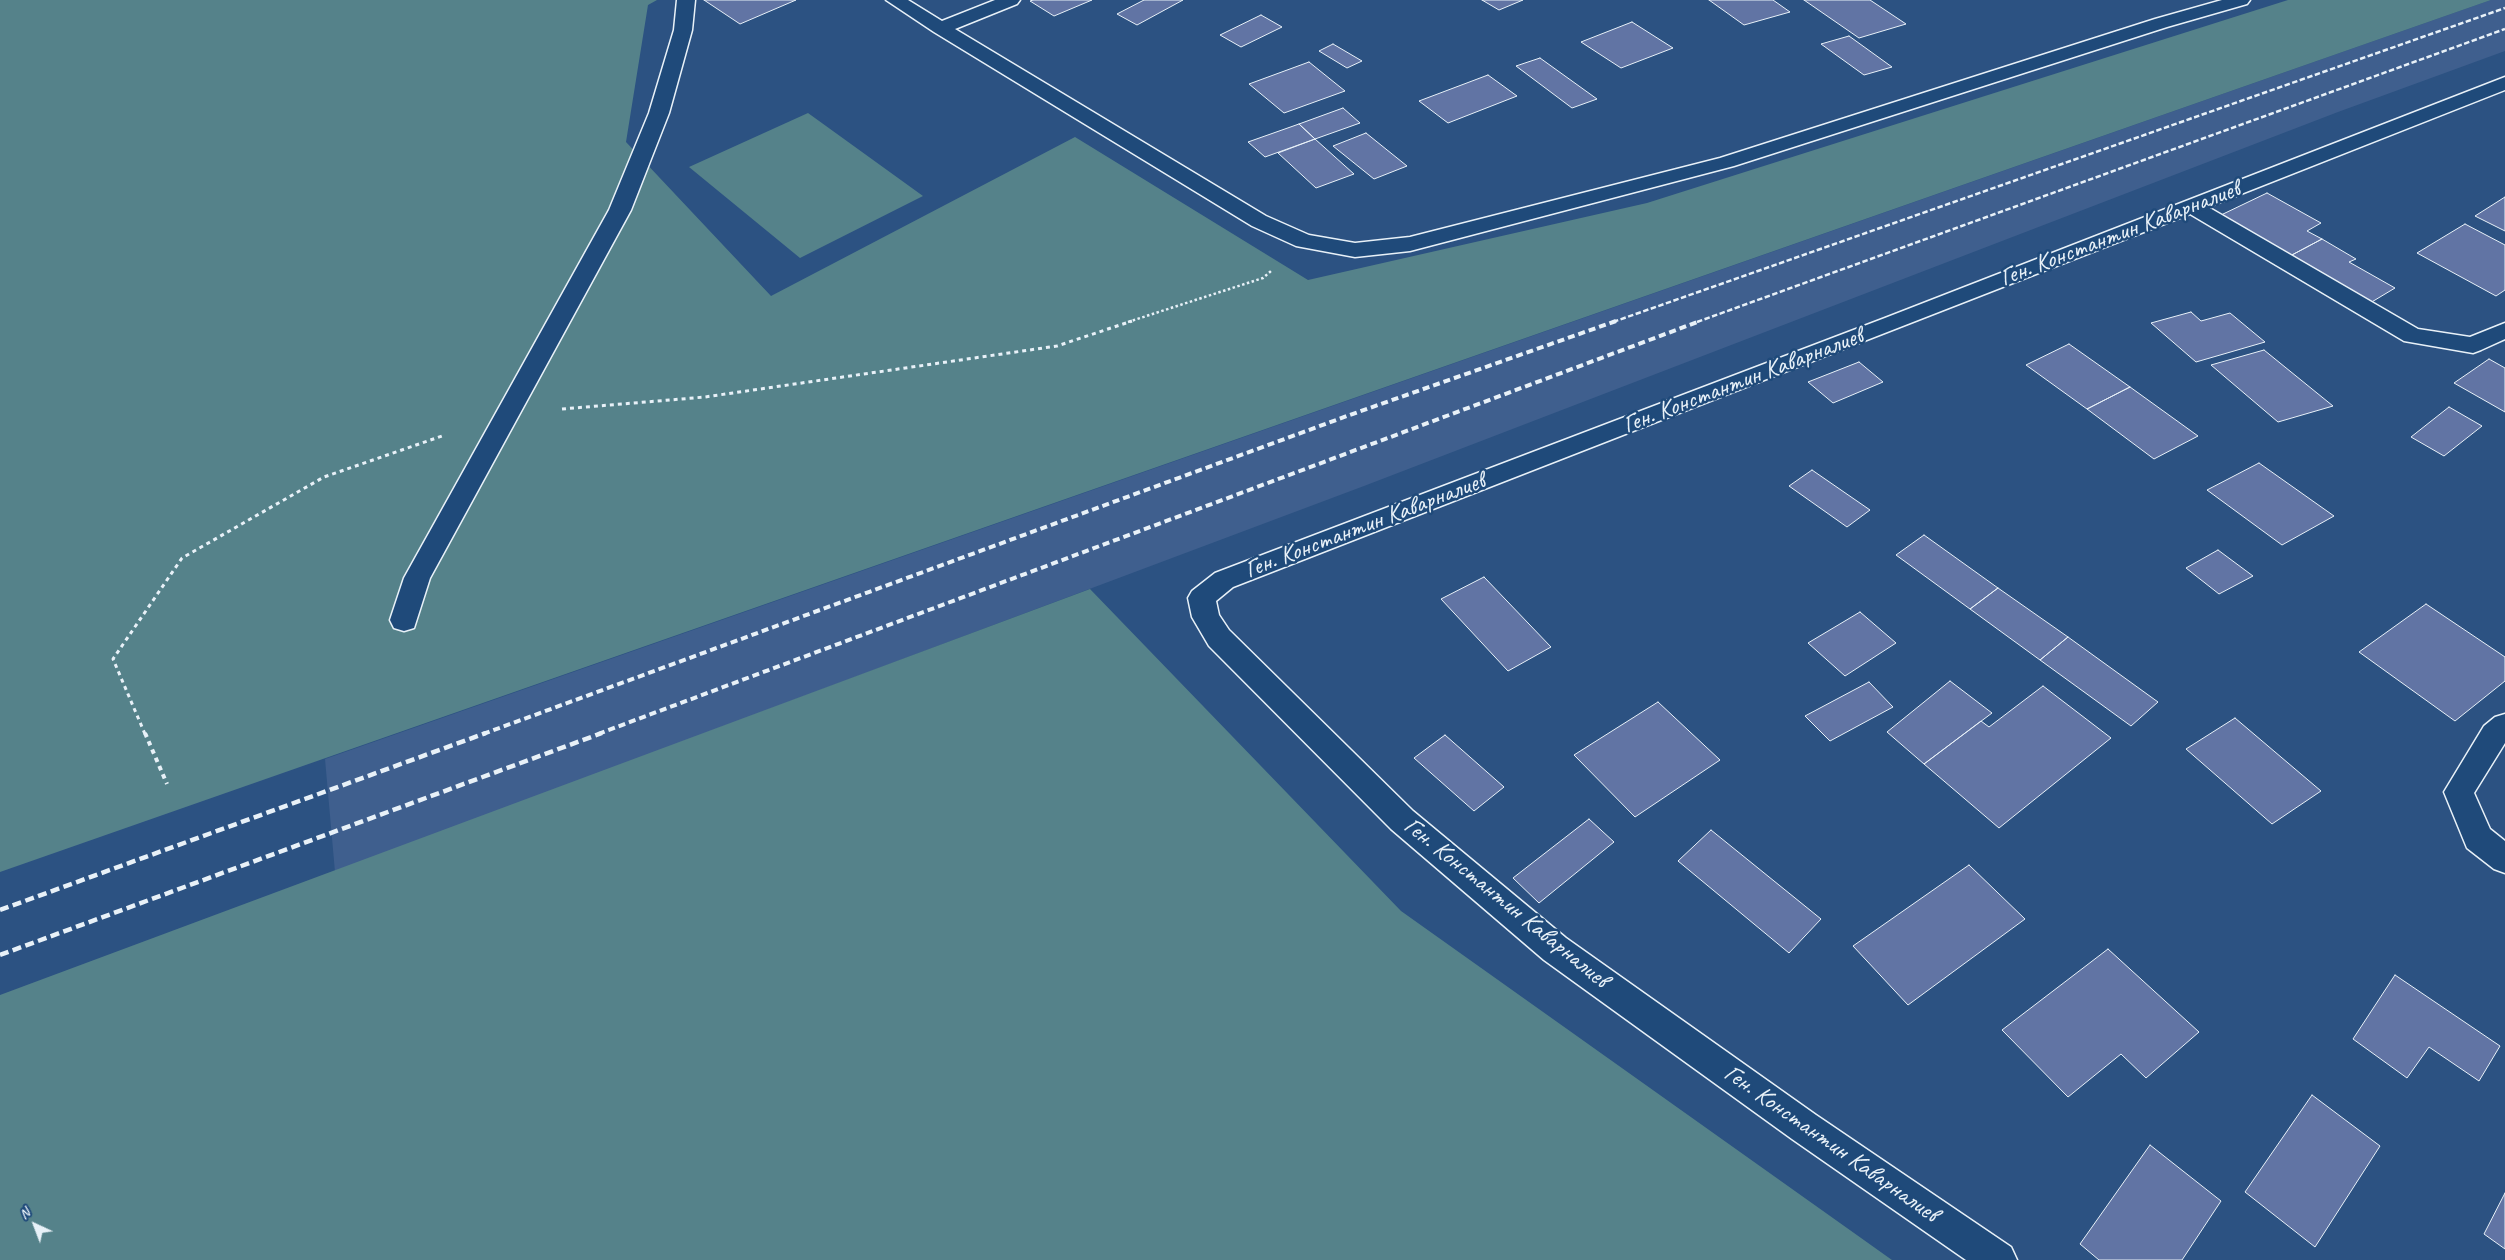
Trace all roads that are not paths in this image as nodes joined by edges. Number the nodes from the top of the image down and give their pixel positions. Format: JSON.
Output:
{"nodes":[{"id":1,"x":686,"y":0,"type":"edge"},
{"id":2,"x":895,"y":0,"type":"edge"},
{"id":3,"x":1011,"y":0,"type":"edge"},
{"id":4,"x":2234,"y":1,"type":"edge"},
{"id":5,"x":940,"y":28,"type":"junction"},
{"id":6,"x":2505,"y":83,"type":"edge"},
{"id":7,"x":2191,"y":206,"type":"junction"},
{"id":8,"x":2505,"y":330,"type":"edge"},
{"id":9,"x":404,"y":620,"type":"dead end"},
{"id":10,"x":2505,"y":726,"type":"edge"},
{"id":11,"x":2505,"y":859,"type":"edge"},
{"id":12,"x":1998,"y":1260,"type":"edge"}],
"edges":[{"from":1,"to":9,"type":"street"},
{"from":2,"to":5,"type":"street"},
{"from":3,"to":5,"type":"street"},
{"from":4,"to":5,"type":"street"},
{"from":6,"to":7,"type":"street","name":"Ген. Константин Каварналиев"},
{"from":7,"to":8,"type":"street"},
{"from":7,"to":12,"type":"street","name":"Ген. Константин Каварналиев"},
{"from":10,"to":11,"type":"street"}]}
